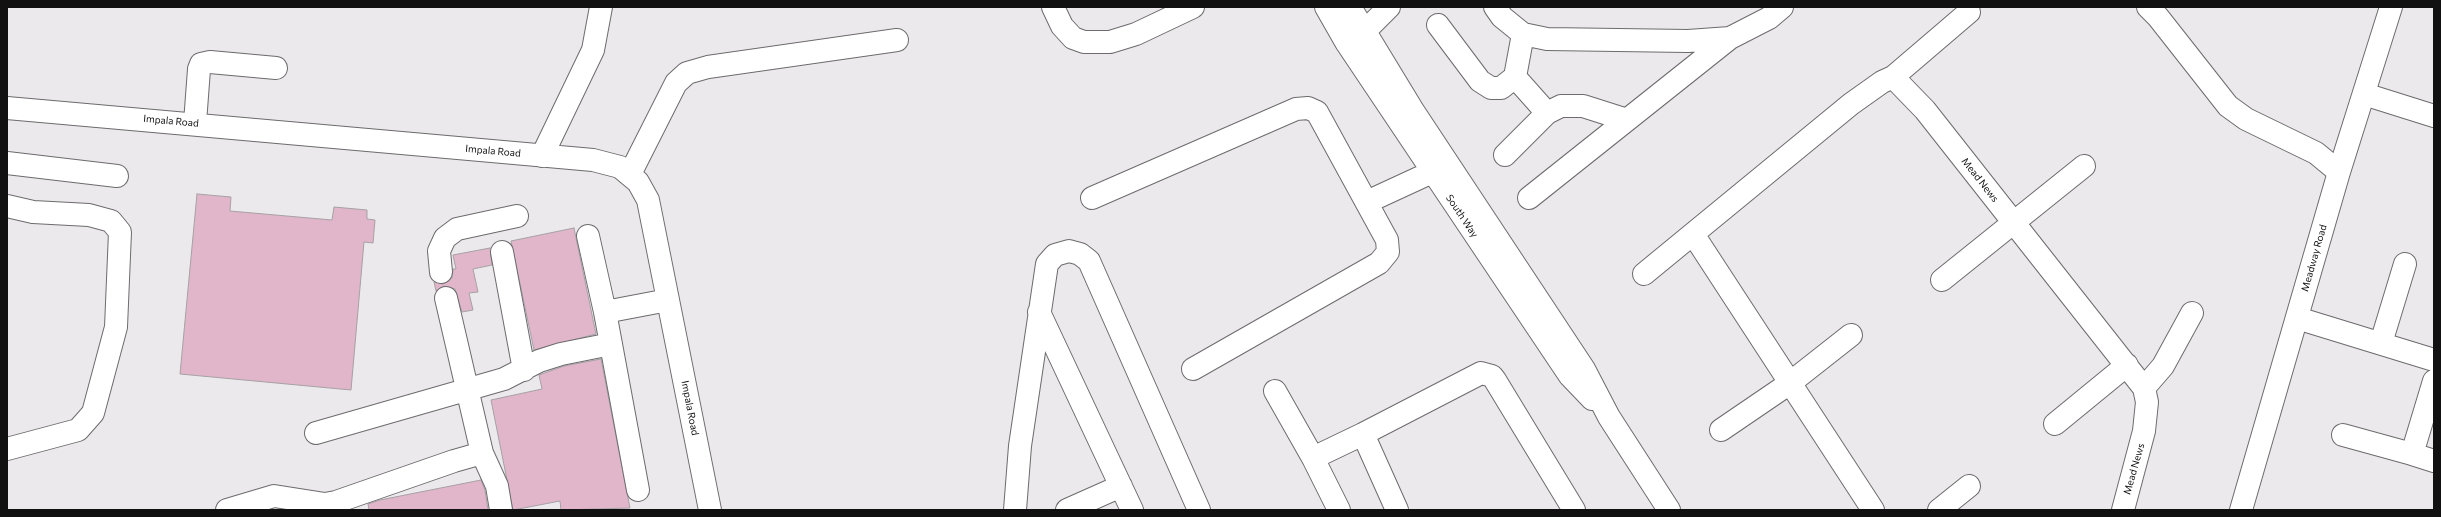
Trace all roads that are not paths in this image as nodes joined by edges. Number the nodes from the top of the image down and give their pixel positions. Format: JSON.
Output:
{"nodes":[{"id":1,"x":601,"y":7,"type":"edge"},
{"id":2,"x":1053,"y":7,"type":"edge"},
{"id":3,"x":1326,"y":7,"type":"edge"},
{"id":4,"x":1350,"y":7,"type":"edge"},
{"id":5,"x":1389,"y":7,"type":"edge"},
{"id":6,"x":1495,"y":7,"type":"edge"},
{"id":7,"x":1782,"y":7,"type":"edge"},
{"id":8,"x":2391,"y":7,"type":"edge"},
{"id":9,"x":1179,"y":10,"type":"edge"},
{"id":10,"x":2154,"y":10,"type":"edge"},
{"id":11,"x":1969,"y":12,"type":"dead end"},
{"id":12,"x":1438,"y":24,"type":"dead end"},
{"id":13,"x":1365,"y":31,"type":"junction"},
{"id":14,"x":1524,"y":34,"type":"junction"},
{"id":15,"x":1730,"y":38,"type":"junction"},
{"id":16,"x":897,"y":40,"type":"dead end"},
{"id":17,"x":1346,"y":42,"type":"junction"},
{"id":18,"x":276,"y":68,"type":"dead end"},
{"id":19,"x":1515,"y":77,"type":"junction"},
{"id":20,"x":1893,"y":77,"type":"junction"},
{"id":21,"x":2364,"y":94,"type":"junction"},
{"id":22,"x":7,"y":108,"type":"edge"},
{"id":23,"x":1548,"y":113,"type":"junction"},
{"id":24,"x":2434,"y":116,"type":"edge"},
{"id":25,"x":1627,"y":120,"type":"junction"},
{"id":26,"x":195,"y":123,"type":"junction"},
{"id":27,"x":1505,"y":155,"type":"dead end"},
{"id":28,"x":542,"y":156,"type":"junction"},
{"id":29,"x":7,"y":163,"type":"edge"},
{"id":30,"x":2084,"y":166,"type":"dead end"},
{"id":31,"x":1441,"y":168,"type":"junction"},
{"id":32,"x":2339,"y":172,"type":"junction"},
{"id":33,"x":630,"y":174,"type":"junction"},
{"id":34,"x":117,"y":176,"type":"dead end"},
{"id":35,"x":1092,"y":198,"type":"dead end"},
{"id":36,"x":1529,"y":198,"type":"dead end"},
{"id":37,"x":1367,"y":202,"type":"junction"},
{"id":38,"x":7,"y":206,"type":"edge"},
{"id":39,"x":517,"y":216,"type":"dead end"},
{"id":40,"x":2013,"y":221,"type":"junction"},
{"id":41,"x":1693,"y":234,"type":"junction"},
{"id":42,"x":588,"y":236,"type":"dead end"},
{"id":43,"x":502,"y":252,"type":"dead end"},
{"id":44,"x":2405,"y":264,"type":"dead end"},
{"id":45,"x":441,"y":272,"type":"dead end"},
{"id":46,"x":1644,"y":274,"type":"dead end"},
{"id":47,"x":1942,"y":280,"type":"dead end"},
{"id":48,"x":446,"y":298,"type":"dead end"},
{"id":49,"x":668,"y":300,"type":"junction"},
{"id":50,"x":605,"y":312,"type":"junction"},
{"id":51,"x":1039,"y":312,"type":"junction"},
{"id":52,"x":2192,"y":313,"type":"dead end"},
{"id":53,"x":2297,"y":318,"type":"junction"},
{"id":54,"x":1850,"y":335,"type":"dead end"},
{"id":55,"x":2382,"y":343,"type":"junction"},
{"id":56,"x":611,"y":344,"type":"junction"},
{"id":57,"x":2434,"y":360,"type":"edge"},
{"id":58,"x":2127,"y":365,"type":"junction"},
{"id":59,"x":1192,"y":369,"type":"dead end"},
{"id":60,"x":524,"y":370,"type":"junction"},
{"id":61,"x":2434,"y":380,"type":"edge"},
{"id":62,"x":1790,"y":383,"type":"junction"},
{"id":63,"x":2144,"y":388,"type":"junction"},
{"id":64,"x":467,"y":390,"type":"junction"},
{"id":65,"x":1276,"y":391,"type":"dead end"},
{"id":66,"x":2055,"y":424,"type":"dead end"},
{"id":67,"x":1721,"y":430,"type":"dead end"},
{"id":68,"x":316,"y":433,"type":"dead end"},
{"id":69,"x":1364,"y":434,"type":"junction"},
{"id":70,"x":2343,"y":435,"type":"dead end"},
{"id":71,"x":7,"y":449,"type":"edge"},
{"id":72,"x":482,"y":453,"type":"junction"},
{"id":73,"x":2412,"y":454,"type":"junction"},
{"id":74,"x":1313,"y":458,"type":"junction"},
{"id":75,"x":2434,"y":461,"type":"edge"},
{"id":76,"x":1121,"y":486,"type":"junction"},
{"id":77,"x":1969,"y":486,"type":"dead end"},
{"id":78,"x":638,"y":490,"type":"dead end"},
{"id":79,"x":1198,"y":509,"type":"edge"},
{"id":80,"x":227,"y":510,"type":"edge"},
{"id":81,"x":502,"y":510,"type":"edge"},
{"id":82,"x":710,"y":510,"type":"edge"},
{"id":83,"x":1015,"y":510,"type":"edge"},
{"id":84,"x":1067,"y":510,"type":"edge"},
{"id":85,"x":1132,"y":510,"type":"edge"},
{"id":86,"x":1339,"y":510,"type":"edge"},
{"id":87,"x":1397,"y":510,"type":"edge"},
{"id":88,"x":1574,"y":510,"type":"edge"},
{"id":89,"x":1669,"y":510,"type":"edge"},
{"id":90,"x":1872,"y":510,"type":"edge"},
{"id":91,"x":1939,"y":510,"type":"edge"},
{"id":92,"x":2123,"y":510,"type":"edge"},
{"id":93,"x":2241,"y":510,"type":"edge"}],
"edges":[{"from":1,"to":28,"type":"street"},
{"from":2,"to":9,"type":"street"},
{"from":3,"to":17,"type":"street","name":"South Way"},
{"from":4,"to":13,"type":"street","name":"South Way"},
{"from":5,"to":13,"type":"street"},
{"from":6,"to":14,"type":"street"},
{"from":7,"to":15,"type":"street"},
{"from":8,"to":21,"type":"street","name":"Meadway Road"},
{"from":10,"to":32,"type":"street"},
{"from":11,"to":20,"type":"street"},
{"from":12,"to":19,"type":"street"},
{"from":13,"to":17,"type":"street"},
{"from":13,"to":31,"type":"street","name":"South Way"},
{"from":14,"to":15,"type":"street"},
{"from":14,"to":19,"type":"street"},
{"from":15,"to":25,"type":"street"},
{"from":16,"to":33,"type":"street"},
{"from":17,"to":31,"type":"street","name":"South Way"},
{"from":18,"to":26,"type":"street"},
{"from":19,"to":23,"type":"street"},
{"from":20,"to":40,"type":"street","name":"Mead News"},
{"from":20,"to":41,"type":"street"},
{"from":21,"to":24,"type":"street"},
{"from":21,"to":32,"type":"street","name":"Meadway Road"},
{"from":22,"to":26,"type":"street","name":"Impala Road"},
{"from":23,"to":25,"type":"street"},
{"from":23,"to":27,"type":"street"},
{"from":25,"to":36,"type":"street"},
{"from":26,"to":28,"type":"street","name":"Impala Road"},
{"from":28,"to":33,"type":"street","name":"Impala Road"},
{"from":29,"to":34,"type":"street"},
{"from":30,"to":40,"type":"street"},
{"from":31,"to":37,"type":"street"},
{"from":31,"to":89,"type":"street","name":"South Way"},
{"from":32,"to":53,"type":"street","name":"Meadway Road"},
{"from":33,"to":49,"type":"street","name":"Impala Road"},
{"from":35,"to":37,"type":"street"},
{"from":37,"to":59,"type":"street"},
{"from":38,"to":71,"type":"street"},
{"from":39,"to":45,"type":"street"},
{"from":40,"to":47,"type":"street"},
{"from":40,"to":58,"type":"street","name":"Mead News"},
{"from":41,"to":46,"type":"street"},
{"from":41,"to":62,"type":"street"},
{"from":42,"to":50,"type":"street"},
{"from":43,"to":60,"type":"street"},
{"from":44,"to":55,"type":"street"},
{"from":48,"to":64,"type":"street"},
{"from":49,"to":50,"type":"street"},
{"from":49,"to":82,"type":"street","name":"Impala Road"},
{"from":50,"to":56,"type":"street"},
{"from":51,"to":76,"type":"street"},
{"from":51,"to":79,"type":"street"},
{"from":51,"to":83,"type":"street"},
{"from":52,"to":63,"type":"street"},
{"from":53,"to":55,"type":"street"},
{"from":53,"to":93,"type":"street","name":"Meadway Road"},
{"from":54,"to":62,"type":"street"},
{"from":55,"to":57,"type":"street"},
{"from":56,"to":60,"type":"street"},
{"from":56,"to":78,"type":"street"},
{"from":58,"to":63,"type":"street","name":"Mead News"},
{"from":58,"to":66,"type":"street"},
{"from":60,"to":64,"type":"street"},
{"from":61,"to":73,"type":"street"},
{"from":62,"to":67,"type":"street"},
{"from":62,"to":90,"type":"street"},
{"from":63,"to":92,"type":"street","name":"Mead News"},
{"from":64,"to":68,"type":"street"},
{"from":64,"to":72,"type":"street"},
{"from":65,"to":74,"type":"street"},
{"from":69,"to":74,"type":"street"},
{"from":69,"to":87,"type":"street"},
{"from":69,"to":88,"type":"street"},
{"from":70,"to":73,"type":"street"},
{"from":72,"to":80,"type":"street"},
{"from":72,"to":81,"type":"street"},
{"from":73,"to":75,"type":"street"},
{"from":74,"to":86,"type":"street"},
{"from":76,"to":84,"type":"street"},
{"from":76,"to":85,"type":"street"},
{"from":77,"to":91,"type":"street"}]}
